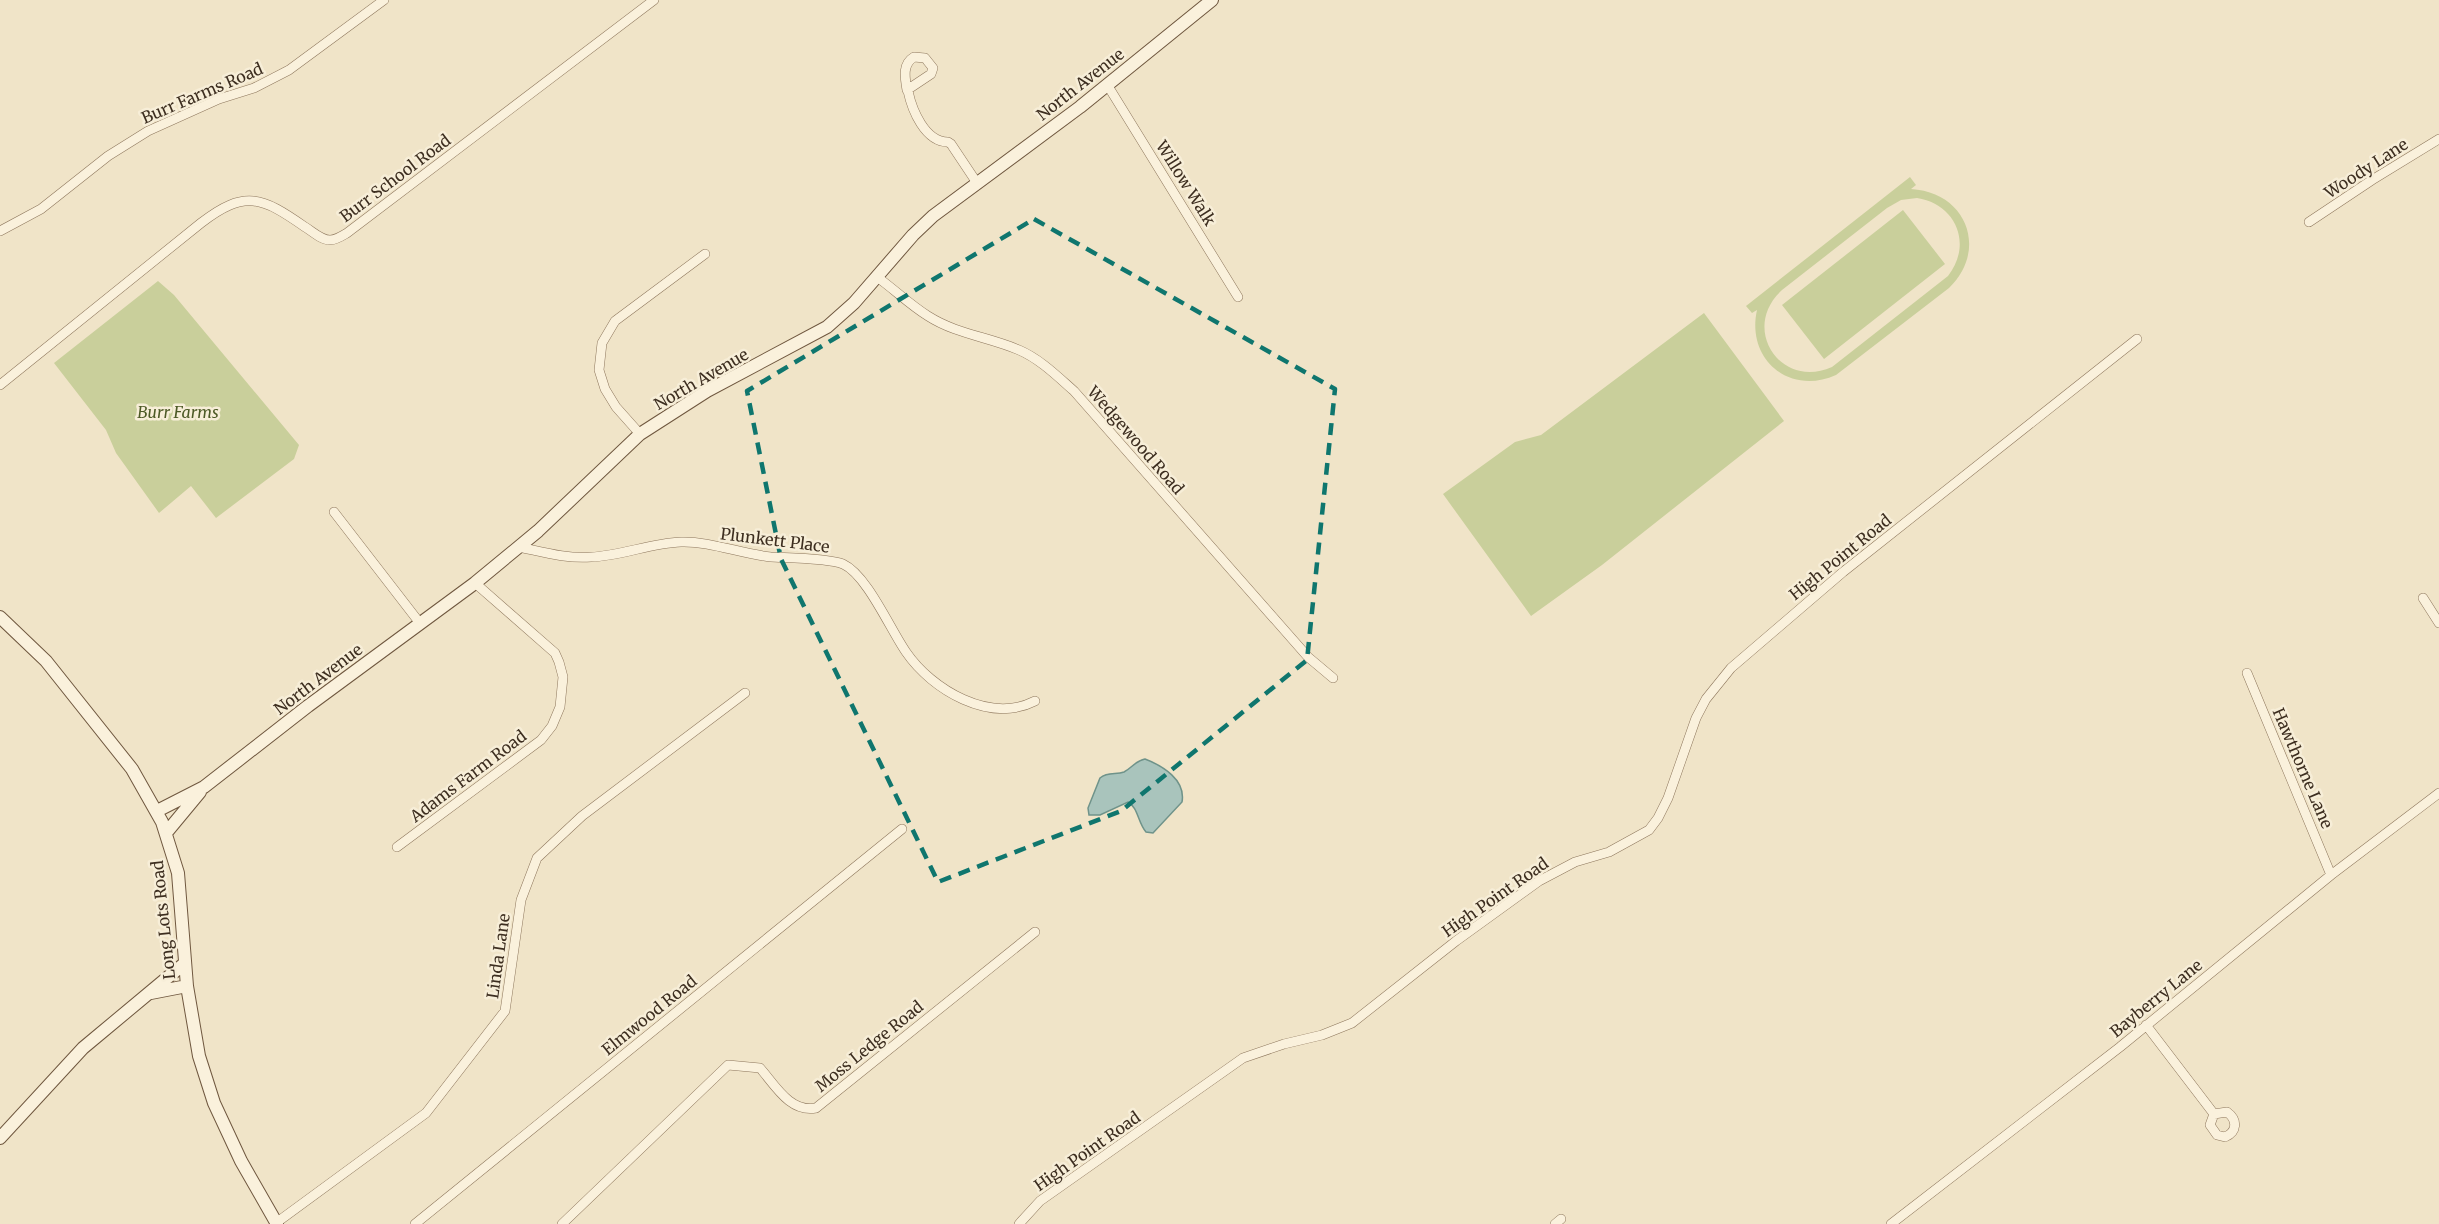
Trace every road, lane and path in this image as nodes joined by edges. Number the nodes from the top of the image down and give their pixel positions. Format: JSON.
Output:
{"nodes":[{"id":1,"x":384,"y":0,"type":"edge"},
{"id":2,"x":654,"y":0,"type":"edge"},
{"id":3,"x":1212,"y":0,"type":"edge"},
{"id":4,"x":1108,"y":86,"type":"junction"},
{"id":5,"x":907,"y":90,"type":"dead end"},
{"id":6,"x":2439,"y":139,"type":"edge"},
{"id":7,"x":977,"y":183,"type":"junction"},
{"id":8,"x":2309,"y":222,"type":"dead end"},
{"id":9,"x":0,"y":231,"type":"edge"},
{"id":10,"x":705,"y":254,"type":"dead end"},
{"id":11,"x":877,"y":277,"type":"junction"},
{"id":12,"x":1238,"y":297,"type":"dead end"},
{"id":13,"x":2137,"y":339,"type":"dead end"},
{"id":14,"x":0,"y":385,"type":"edge"},
{"id":15,"x":639,"y":435,"type":"junction"},
{"id":16,"x":334,"y":512,"type":"dead end"},
{"id":17,"x":519,"y":547,"type":"junction"},
{"id":18,"x":475,"y":583,"type":"junction"},
{"id":19,"x":2422,"y":598,"type":"dead end"},
{"id":20,"x":0,"y":617,"type":"edge"},
{"id":21,"x":419,"y":622,"type":"junction"},
{"id":22,"x":2439,"y":623,"type":"edge"},
{"id":23,"x":2247,"y":673,"type":"dead end"},
{"id":24,"x":1333,"y":678,"type":"dead end"},
{"id":25,"x":745,"y":693,"type":"dead end"},
{"id":26,"x":1035,"y":701,"type":"dead end"},
{"id":27,"x":204,"y":787,"type":"junction"},
{"id":28,"x":2439,"y":793,"type":"edge"},
{"id":29,"x":157,"y":811,"type":"junction"},
{"id":30,"x":902,"y":829,"type":"dead end"},
{"id":31,"x":166,"y":832,"type":"junction"},
{"id":32,"x":397,"y":847,"type":"dead end"},
{"id":33,"x":2331,"y":875,"type":"junction"},
{"id":34,"x":1035,"y":932,"type":"dead end"},
{"id":35,"x":185,"y":963,"type":"junction"},
{"id":36,"x":187,"y":986,"type":"junction"},
{"id":37,"x":151,"y":993,"type":"junction"},
{"id":38,"x":2146,"y":1025,"type":"junction"},
{"id":39,"x":2214,"y":1114,"type":"dead end"},
{"id":40,"x":0,"y":1138,"type":"edge"},
{"id":41,"x":276,"y":1224,"type":"edge"},
{"id":42,"x":415,"y":1224,"type":"edge"},
{"id":43,"x":562,"y":1224,"type":"edge"},
{"id":44,"x":1019,"y":1224,"type":"edge"},
{"id":45,"x":1891,"y":1224,"type":"edge"}],
"edges":[{"from":1,"to":9,"type":"street","name":"Burr Farms Road"},
{"from":2,"to":14,"type":"street","name":"Burr School Road"},
{"from":3,"to":4,"type":"street","name":"North Avenue"},
{"from":4,"to":7,"type":"street","name":"North Avenue"},
{"from":4,"to":12,"type":"street","name":"Willow Walk"},
{"from":5,"to":7,"type":"street"},
{"from":6,"to":8,"type":"street","name":"Woody Lane"},
{"from":7,"to":11,"type":"street","name":"North Avenue"},
{"from":10,"to":15,"type":"street"},
{"from":11,"to":15,"type":"street","name":"North Avenue"},
{"from":11,"to":24,"type":"street","name":"Wedgewood Road"},
{"from":13,"to":44,"type":"street","name":"High Point Road"},
{"from":15,"to":17,"type":"street","name":"North Avenue"},
{"from":16,"to":21,"type":"street"},
{"from":17,"to":18,"type":"street","name":"North Avenue"},
{"from":17,"to":26,"type":"street","name":"Plunkett Place"},
{"from":18,"to":21,"type":"street","name":"North Avenue"},
{"from":18,"to":32,"type":"street","name":"Adams Farm Road"},
{"from":19,"to":22,"type":"street"},
{"from":20,"to":29,"type":"street","name":"Long Lots Road"},
{"from":21,"to":27,"type":"street","name":"North Avenue"},
{"from":23,"to":33,"type":"street","name":"Hawthorne Lane"},
{"from":25,"to":41,"type":"street","name":"Linda Lane"},
{"from":27,"to":29,"type":"street","name":"North Avenue"},
{"from":27,"to":31,"type":"street","name":"North Avenue"},
{"from":28,"to":33,"type":"street","name":"Bayberry Lane"},
{"from":29,"to":31,"type":"street","name":"Long Lots Road"},
{"from":30,"to":42,"type":"street","name":"Elmwood Road"},
{"from":31,"to":35,"type":"street","name":"Long Lots Road"},
{"from":33,"to":38,"type":"street","name":"Bayberry Lane"},
{"from":34,"to":43,"type":"street","name":"Moss Ledge Road"},
{"from":35,"to":36,"type":"street","name":"Long Lots Road"},
{"from":35,"to":37,"type":"street"},
{"from":36,"to":37,"type":"street"},
{"from":36,"to":41,"type":"street","name":"Long Lots Road"},
{"from":37,"to":40,"type":"street"},
{"from":38,"to":39,"type":"street"},
{"from":38,"to":45,"type":"street","name":"Bayberry Lane"}]}
